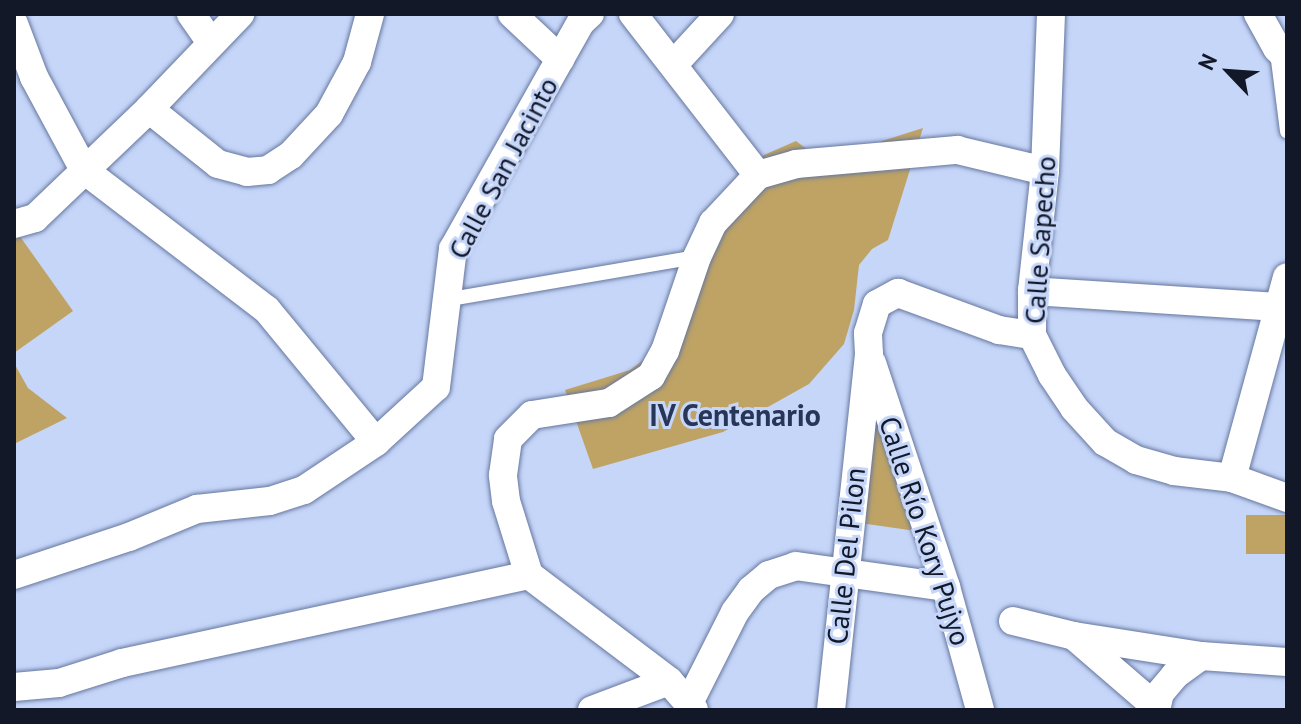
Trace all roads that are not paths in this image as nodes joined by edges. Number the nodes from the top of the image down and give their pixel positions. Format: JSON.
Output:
{"nodes":[{"id":1,"x":191,"y":14,"type":"edge"},
{"id":2,"x":240,"y":14,"type":"edge"},
{"id":3,"x":370,"y":14,"type":"edge"},
{"id":4,"x":512,"y":14,"type":"edge"},
{"id":5,"x":590,"y":14,"type":"edge"},
{"id":6,"x":633,"y":14,"type":"edge"},
{"id":7,"x":720,"y":14,"type":"edge"},
{"id":8,"x":1051,"y":14,"type":"edge"},
{"id":9,"x":1258,"y":14,"type":"edge"},
{"id":10,"x":14,"y":24,"type":"edge"},
{"id":11,"x":211,"y":43,"type":"junction"},
{"id":12,"x":1282,"y":54,"type":"edge"},
{"id":13,"x":560,"y":59,"type":"junction"},
{"id":14,"x":674,"y":64,"type":"junction"},
{"id":15,"x":149,"y":109,"type":"junction"},
{"id":16,"x":1287,"y":131,"type":"edge"},
{"id":17,"x":84,"y":170,"type":"junction"},
{"id":18,"x":1045,"y":171,"type":"junction"},
{"id":19,"x":758,"y":175,"type":"junction"},
{"id":20,"x":14,"y":224,"type":"edge"},
{"id":21,"x":697,"y":257,"type":"junction"},
{"id":22,"x":1287,"y":277,"type":"edge"},
{"id":23,"x":1032,"y":291,"type":"junction"},
{"id":24,"x":445,"y":300,"type":"junction"},
{"id":25,"x":1279,"y":307,"type":"junction"},
{"id":26,"x":1032,"y":335,"type":"junction"},
{"id":27,"x":869,"y":354,"type":"junction"},
{"id":28,"x":376,"y":442,"type":"junction"},
{"id":29,"x":1232,"y":478,"type":"junction"},
{"id":30,"x":1287,"y":498,"type":"edge"},
{"id":31,"x":843,"y":573,"type":"junction"},
{"id":32,"x":14,"y":575,"type":"edge"},
{"id":33,"x":529,"y":575,"type":"junction"},
{"id":34,"x":946,"y":587,"type":"junction"},
{"id":35,"x":1013,"y":621,"type":"dead end"},
{"id":36,"x":1074,"y":636,"type":"junction"},
{"id":37,"x":1201,"y":656,"type":"junction"},
{"id":38,"x":1287,"y":662,"type":"edge"},
{"id":39,"x":669,"y":681,"type":"junction"},
{"id":40,"x":14,"y":687,"type":"edge"},
{"id":41,"x":692,"y":706,"type":"edge"},
{"id":42,"x":1156,"y":708,"type":"edge"},
{"id":43,"x":592,"y":710,"type":"edge"},
{"id":44,"x":831,"y":710,"type":"edge"},
{"id":45,"x":980,"y":710,"type":"edge"}],
"edges":[{"from":1,"to":11,"type":"street"},
{"from":2,"to":11,"type":"street"},
{"from":3,"to":15,"type":"street"},
{"from":4,"to":13,"type":"street"},
{"from":5,"to":13,"type":"street","name":"Calle San Jacinto"},
{"from":6,"to":14,"type":"street"},
{"from":7,"to":14,"type":"street"},
{"from":8,"to":18,"type":"street","name":"Calle Sapecho"},
{"from":9,"to":12,"type":"street"},
{"from":10,"to":17,"type":"street"},
{"from":11,"to":15,"type":"street"},
{"from":12,"to":16,"type":"lane"},
{"from":13,"to":24,"type":"street","name":"Calle San Jacinto"},
{"from":14,"to":19,"type":"street"},
{"from":15,"to":17,"type":"street"},
{"from":17,"to":20,"type":"street"},
{"from":17,"to":28,"type":"street"},
{"from":18,"to":19,"type":"street"},
{"from":18,"to":23,"type":"street","name":"Calle Sapecho"},
{"from":19,"to":21,"type":"street"},
{"from":21,"to":24,"type":"lane"},
{"from":21,"to":33,"type":"street"},
{"from":22,"to":25,"type":"street"},
{"from":23,"to":25,"type":"street"},
{"from":23,"to":26,"type":"street","name":"Calle Sapecho"},
{"from":24,"to":28,"type":"street","name":"Calle San Jacinto"},
{"from":25,"to":29,"type":"street"},
{"from":26,"to":27,"type":"street","name":"Calle Del Pilon"},
{"from":26,"to":29,"type":"street","name":"Calle Sapecho"},
{"from":27,"to":31,"type":"street","name":"Calle Del Pilon"},
{"from":27,"to":34,"type":"street","name":"Calle Río Kory Pujyo"},
{"from":28,"to":32,"type":"street","name":"Calle San Jacinto"},
{"from":29,"to":30,"type":"street","name":"Calle Sapecho"},
{"from":31,"to":34,"type":"street"},
{"from":31,"to":41,"type":"street"},
{"from":31,"to":44,"type":"street","name":"Calle Del Pilon"},
{"from":33,"to":39,"type":"street"},
{"from":33,"to":40,"type":"street"},
{"from":34,"to":45,"type":"street","name":"Calle Río Kory Pujyo"},
{"from":35,"to":36,"type":"street"},
{"from":36,"to":37,"type":"street"},
{"from":36,"to":42,"type":"street"},
{"from":37,"to":38,"type":"street"},
{"from":37,"to":42,"type":"street"},
{"from":39,"to":41,"type":"street"},
{"from":39,"to":43,"type":"street"}]}
